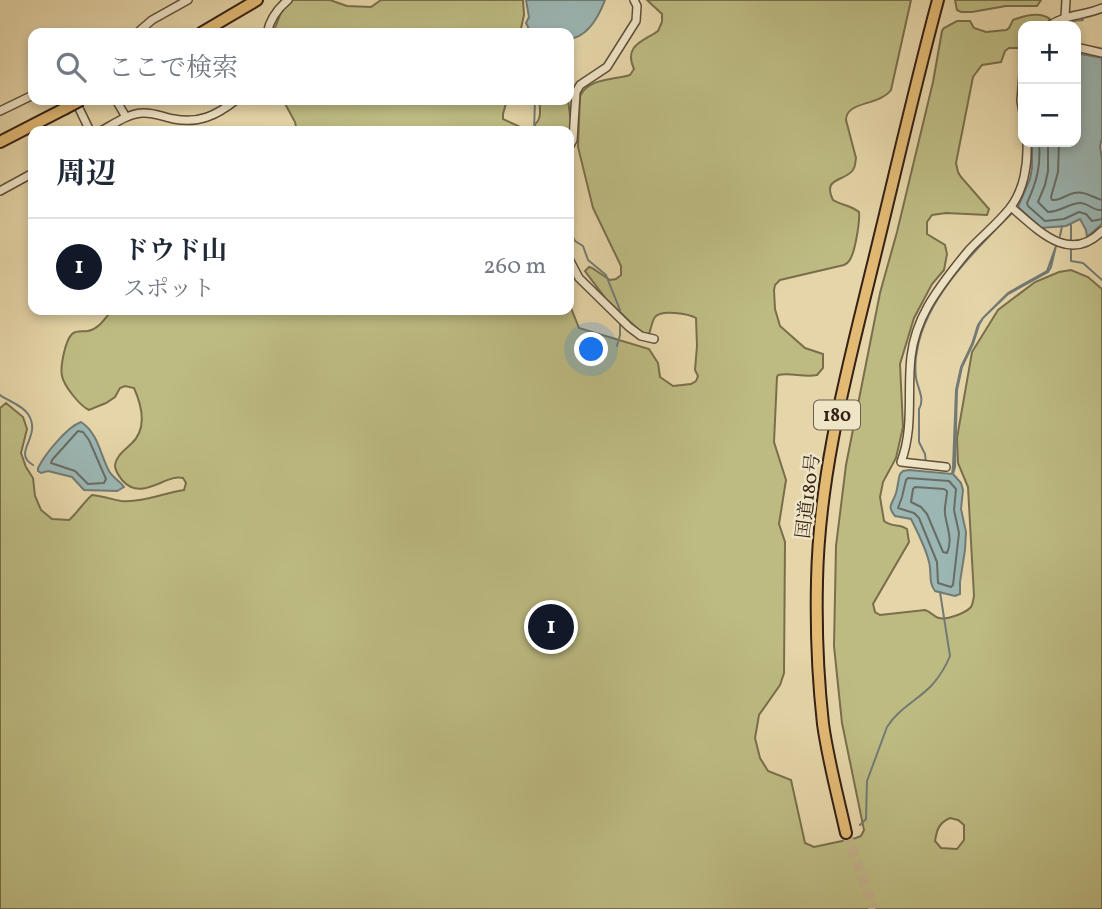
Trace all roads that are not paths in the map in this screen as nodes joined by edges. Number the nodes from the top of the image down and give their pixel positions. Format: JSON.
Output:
{"nodes":[{"id":1,"x":188,"y":0,"type":"edge"},
{"id":2,"x":257,"y":0,"type":"edge"},
{"id":3,"x":288,"y":0,"type":"edge"},
{"id":4,"x":634,"y":0,"type":"edge"},
{"id":5,"x":1066,"y":0,"type":"edge"},
{"id":6,"x":937,"y":2,"type":"edge"},
{"id":7,"x":1102,"y":8,"type":"edge"},
{"id":8,"x":1065,"y":17,"type":"junction"},
{"id":9,"x":1058,"y":21,"type":"edge"},
{"id":10,"x":143,"y":28,"type":"edge"},
{"id":11,"x":209,"y":28,"type":"edge"},
{"id":12,"x":269,"y":28,"type":"edge"},
{"id":13,"x":1081,"y":48,"type":"edge"},
{"id":14,"x":1102,"y":53,"type":"edge"},
{"id":15,"x":28,"y":97,"type":"edge"},
{"id":16,"x":72,"y":105,"type":"edge"},
{"id":17,"x":77,"y":105,"type":"edge"},
{"id":18,"x":119,"y":105,"type":"edge"},
{"id":19,"x":230,"y":105,"type":"edge"},
{"id":20,"x":0,"y":111,"type":"edge"},
{"id":21,"x":126,"y":117,"type":"junction"},
{"id":22,"x":31,"y":126,"type":"edge"},
{"id":23,"x":88,"y":126,"type":"edge"},
{"id":24,"x":110,"y":126,"type":"edge"},
{"id":25,"x":574,"y":126,"type":"edge"},
{"id":26,"x":28,"y":128,"type":"edge"},
{"id":27,"x":0,"y":142,"type":"edge"},
{"id":28,"x":1027,"y":147,"type":"edge"},
{"id":29,"x":28,"y":176,"type":"edge"},
{"id":30,"x":0,"y":191,"type":"edge"},
{"id":31,"x":1011,"y":206,"type":"junction"},
{"id":32,"x":1102,"y":231,"type":"edge"},
{"id":33,"x":574,"y":269,"type":"edge"},
{"id":34,"x":654,"y":339,"type":"dead end"},
{"id":35,"x":946,"y":467,"type":"dead end"},
{"id":36,"x":846,"y":833,"type":"tunnel mouth"}],
"edges":[{"from":1,"to":10,"type":"street"},
{"from":2,"to":11,"type":"highway"},
{"from":3,"to":12,"type":"street"},
{"from":4,"to":25,"type":"street"},
{"from":5,"to":8,"type":"street"},
{"from":6,"to":36,"type":"highway","name":"国道180号","number":"180"},
{"from":7,"to":8,"type":"street"},
{"from":8,"to":9,"type":"street"},
{"from":13,"to":14,"type":"street"},
{"from":15,"to":20,"type":"street"},
{"from":16,"to":22,"type":"highway","bridge":true},
{"from":17,"to":23,"type":"street"},
{"from":18,"to":21,"type":"street"},
{"from":19,"to":21,"type":"street"},
{"from":21,"to":24,"type":"street"},
{"from":26,"to":27,"type":"highway","bridge":true},
{"from":28,"to":31,"type":"street"},
{"from":29,"to":30,"type":"street"},
{"from":31,"to":32,"type":"street"},
{"from":31,"to":35,"type":"street"},
{"from":33,"to":34,"type":"street"}]}
